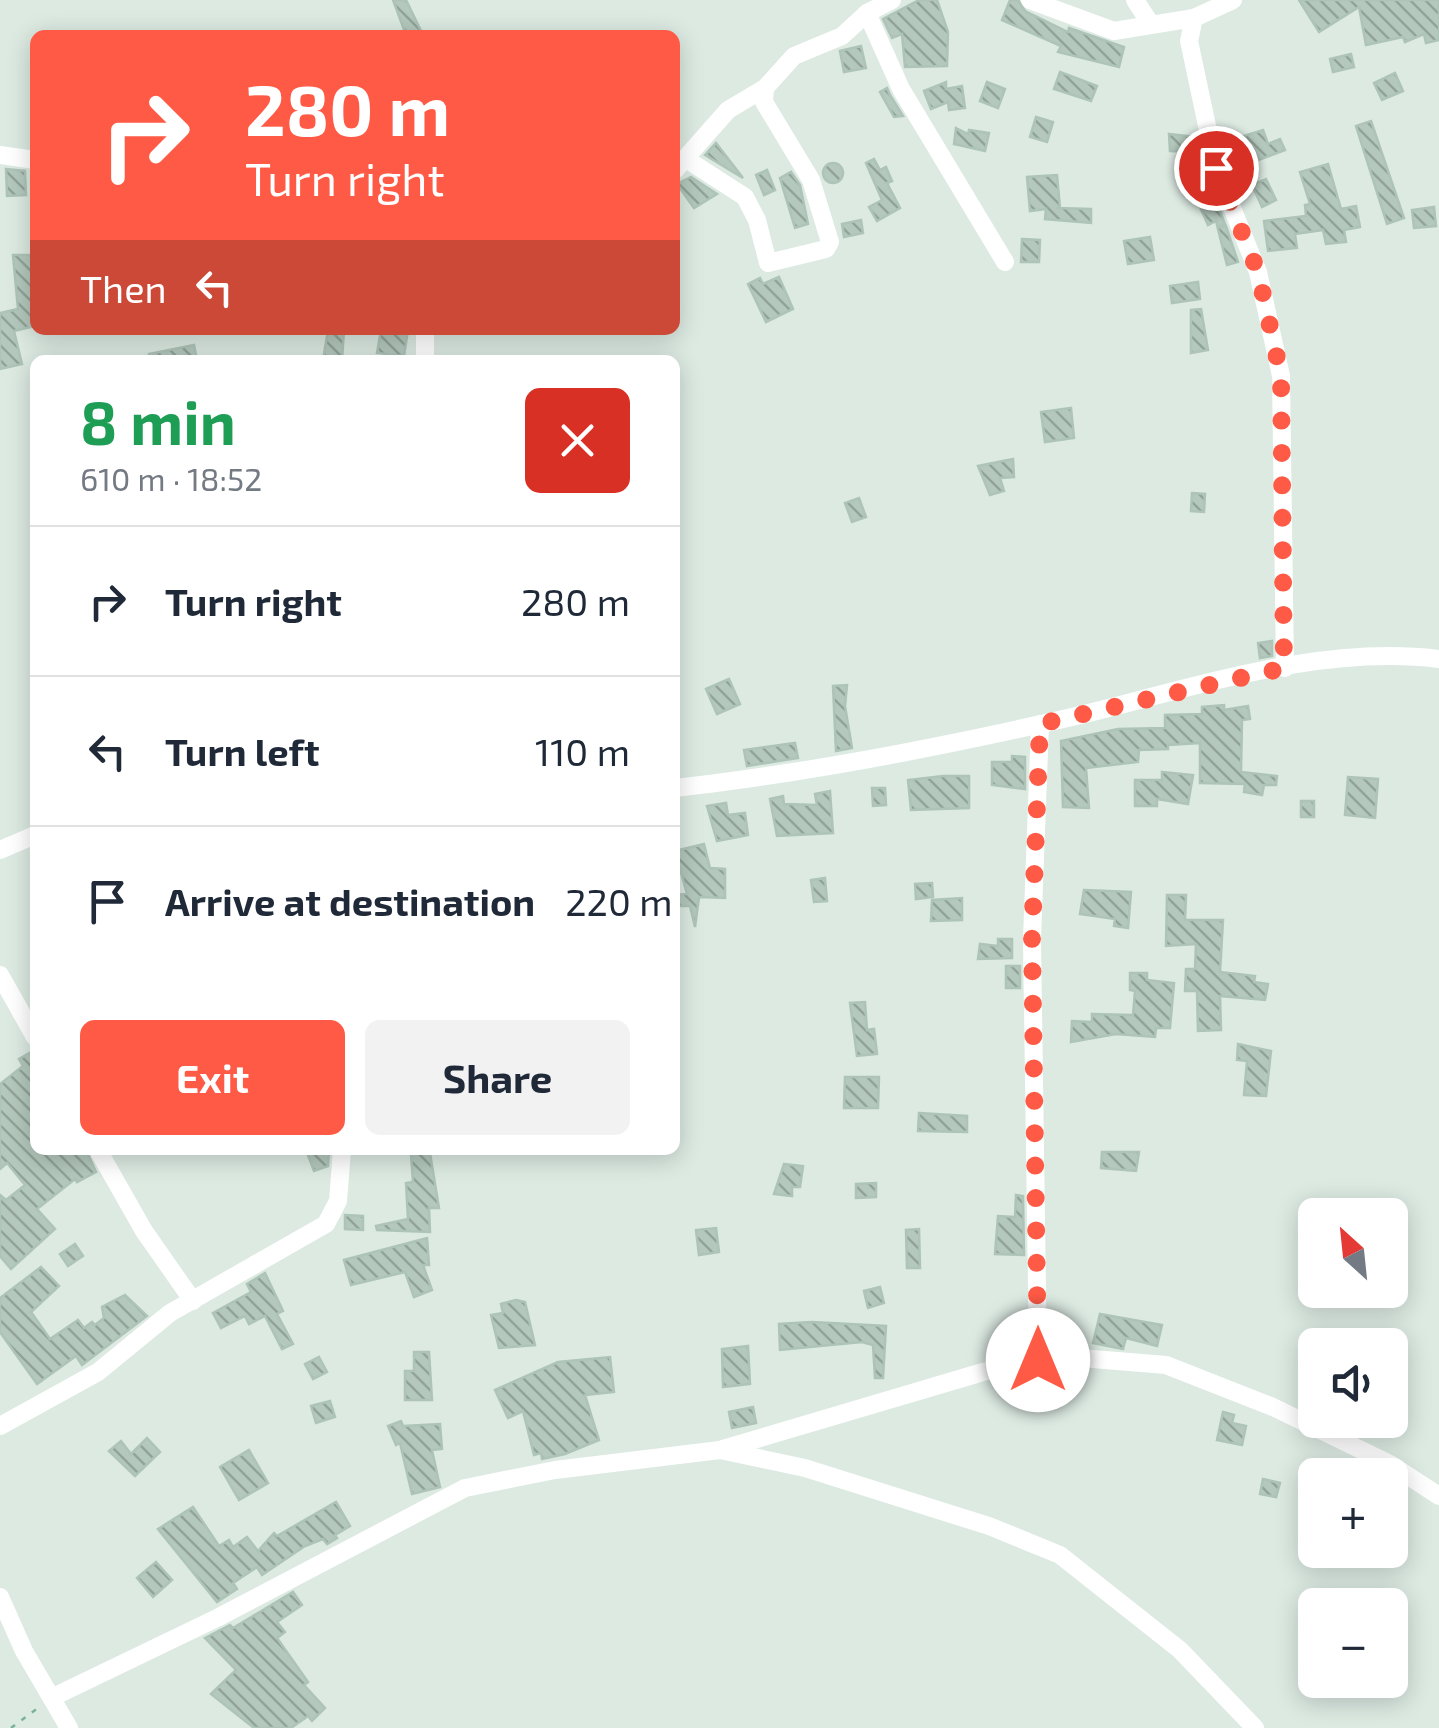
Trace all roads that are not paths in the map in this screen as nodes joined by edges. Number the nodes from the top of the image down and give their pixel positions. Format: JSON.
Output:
{"nodes":[{"id":1,"x":892,"y":0,"type":"edge"},
{"id":2,"x":1030,"y":0,"type":"edge"},
{"id":3,"x":1135,"y":0,"type":"edge"},
{"id":4,"x":1233,"y":0,"type":"edge"},
{"id":5,"x":867,"y":14,"type":"junction"},
{"id":6,"x":1194,"y":18,"type":"junction"},
{"id":7,"x":1150,"y":23,"type":"junction"},
{"id":8,"x":765,"y":88,"type":"junction"},
{"id":9,"x":0,"y":155,"type":"edge"},
{"id":10,"x":30,"y":159,"type":"edge"},
{"id":11,"x":680,"y":164,"type":"edge"},
{"id":12,"x":1005,"y":262,"type":"dead end"},
{"id":13,"x":1439,"y":660,"type":"edge"},
{"id":14,"x":1284,"y":668,"type":"junction"},
{"id":15,"x":1040,"y":724,"type":"junction"},
{"id":16,"x":680,"y":787,"type":"edge"},
{"id":17,"x":30,"y":838,"type":"edge"},
{"id":18,"x":0,"y":850,"type":"edge"},
{"id":19,"x":0,"y":975,"type":"edge"},
{"id":20,"x":30,"y":1028,"type":"edge"},
{"id":21,"x":101,"y":1155,"type":"edge"},
{"id":22,"x":342,"y":1155,"type":"edge"},
{"id":23,"x":193,"y":1302,"type":"junction"},
{"id":24,"x":1038,"y":1360,"type":"junction"},
{"id":25,"x":0,"y":1426,"type":"edge"},
{"id":26,"x":720,"y":1450,"type":"junction"},
{"id":27,"x":1439,"y":1496,"type":"edge"},
{"id":28,"x":0,"y":1597,"type":"edge"},
{"id":29,"x":53,"y":1697,"type":"junction"},
{"id":30,"x":68,"y":1728,"type":"edge"},
{"id":31,"x":1256,"y":1728,"type":"edge"}],
"edges":[{"from":1,"to":5,"type":"street"},
{"from":2,"to":7,"type":"street"},
{"from":3,"to":7,"type":"street"},
{"from":4,"to":6,"type":"street"},
{"from":5,"to":8,"type":"street"},
{"from":5,"to":12,"type":"street"},
{"from":6,"to":7,"type":"street"},
{"from":6,"to":14,"type":"street"},
{"from":8,"to":11,"type":"street"},
{"from":8,"to":11,"type":"street"},
{"from":9,"to":10,"type":"street"},
{"from":13,"to":14,"type":"street"},
{"from":14,"to":15,"type":"street"},
{"from":15,"to":16,"type":"street"},
{"from":15,"to":24,"type":"street"},
{"from":17,"to":18,"type":"street"},
{"from":19,"to":20,"type":"street"},
{"from":21,"to":23,"type":"street"},
{"from":22,"to":23,"type":"street"},
{"from":23,"to":25,"type":"street"},
{"from":24,"to":26,"type":"street"},
{"from":24,"to":27,"type":"street"},
{"from":26,"to":29,"type":"street"},
{"from":26,"to":31,"type":"street"},
{"from":28,"to":29,"type":"street"},
{"from":29,"to":30,"type":"street"}]}
